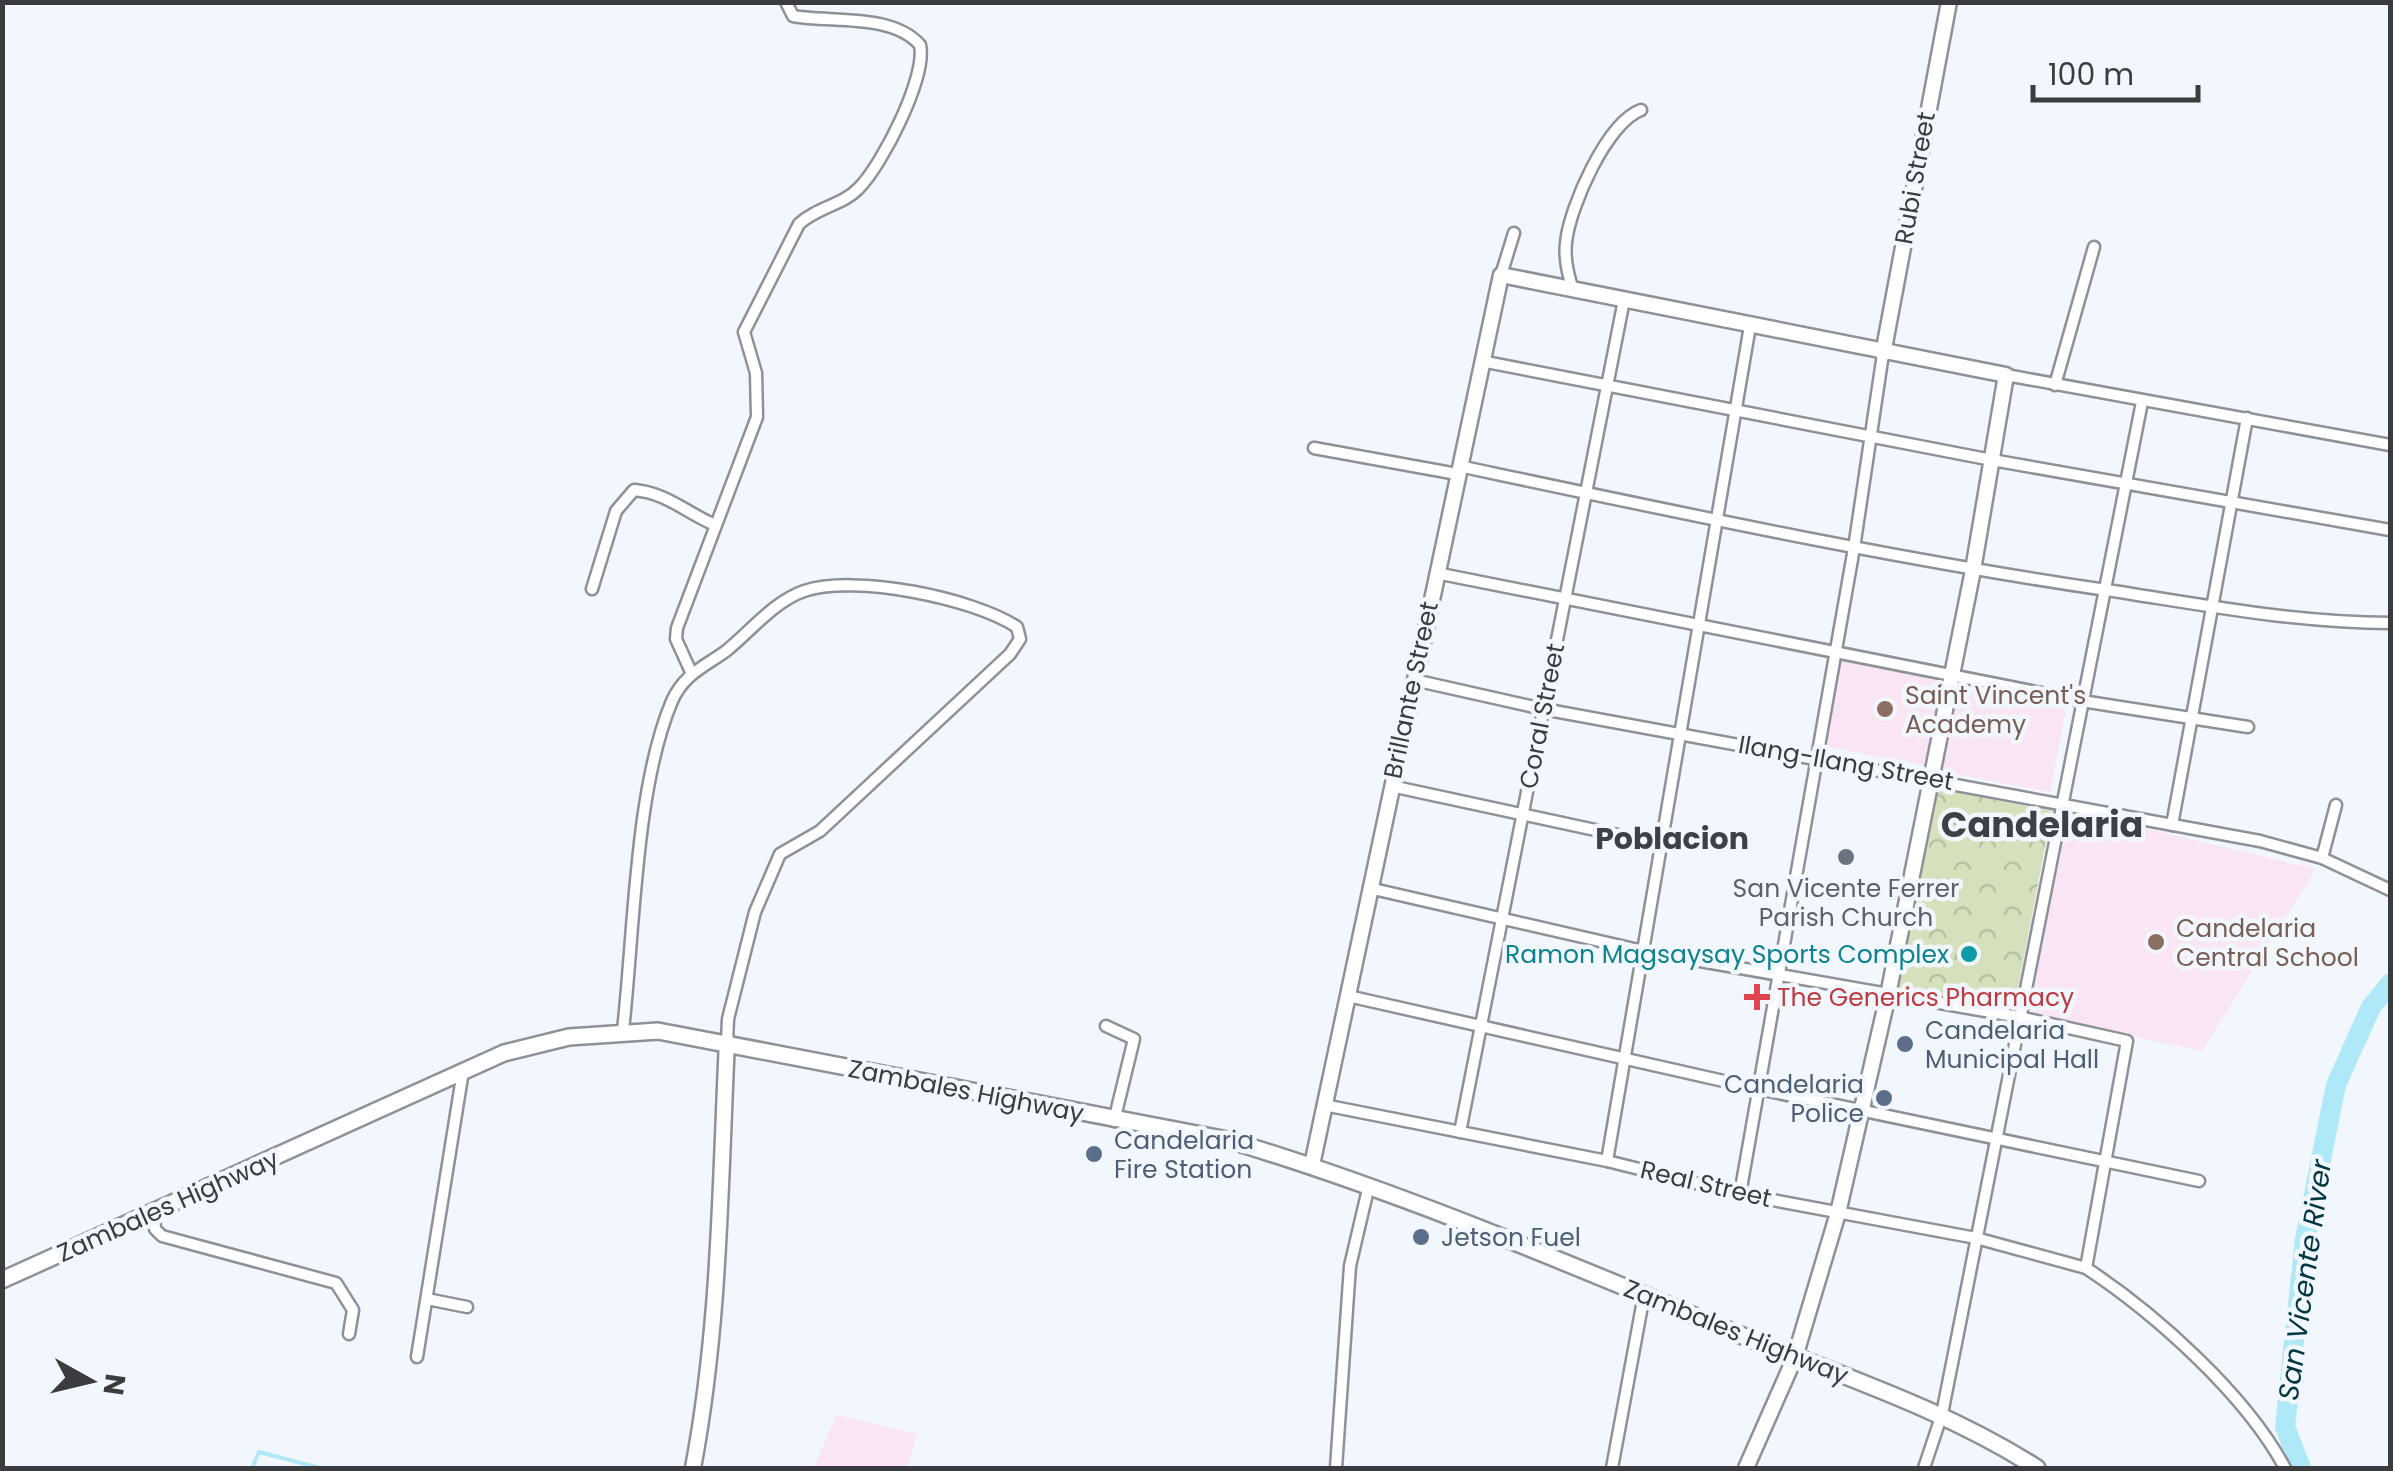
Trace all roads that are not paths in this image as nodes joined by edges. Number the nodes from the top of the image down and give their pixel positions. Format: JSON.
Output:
{"nodes":[{"id":1,"x":786,"y":2,"type":"edge"},
{"id":2,"x":1949,"y":2,"type":"edge"},
{"id":3,"x":1641,"y":110,"type":"dead end"},
{"id":4,"x":1514,"y":233,"type":"dead end"},
{"id":5,"x":2094,"y":247,"type":"dead end"},
{"id":6,"x":1502,"y":276,"type":"junction"},
{"id":7,"x":1573,"y":290,"type":"junction"},
{"id":8,"x":1624,"y":300,"type":"junction"},
{"id":9,"x":1750,"y":326,"type":"junction"},
{"id":10,"x":1883,"y":354,"type":"junction"},
{"id":11,"x":1481,"y":361,"type":"junction"},
{"id":12,"x":2006,"y":375,"type":"junction"},
{"id":13,"x":1608,"y":384,"type":"junction"},
{"id":14,"x":2055,"y":385,"type":"junction"},
{"id":15,"x":2142,"y":402,"type":"junction"},
{"id":16,"x":1734,"y":410,"type":"junction"},
{"id":17,"x":2248,"y":418,"type":"junction"},
{"id":18,"x":1870,"y":436,"type":"junction"},
{"id":19,"x":2390,"y":445,"type":"edge"},
{"id":20,"x":1314,"y":448,"type":"dead end"},
{"id":21,"x":1992,"y":460,"type":"junction"},
{"id":22,"x":1458,"y":470,"type":"junction"},
{"id":23,"x":2127,"y":485,"type":"junction"},
{"id":24,"x":1588,"y":493,"type":"junction"},
{"id":25,"x":2235,"y":502,"type":"junction"},
{"id":26,"x":1717,"y":520,"type":"junction"},
{"id":27,"x":715,"y":525,"type":"junction"},
{"id":28,"x":2390,"y":530,"type":"edge"},
{"id":29,"x":1854,"y":548,"type":"junction"},
{"id":30,"x":1973,"y":570,"type":"junction"},
{"id":31,"x":1436,"y":573,"type":"junction"},
{"id":32,"x":592,"y":588,"type":"dead end"},
{"id":33,"x":2103,"y":590,"type":"junction"},
{"id":34,"x":1566,"y":600,"type":"junction"},
{"id":35,"x":2214,"y":606,"type":"junction"},
{"id":36,"x":2390,"y":624,"type":"edge"},
{"id":37,"x":1698,"y":626,"type":"junction"},
{"id":38,"x":1836,"y":652,"type":"junction"},
{"id":39,"x":690,"y":672,"type":"junction"},
{"id":40,"x":1952,"y":672,"type":"junction"},
{"id":41,"x":1414,"y":680,"type":"junction"},
{"id":42,"x":2082,"y":701,"type":"junction"},
{"id":43,"x":1543,"y":709,"type":"junction"},
{"id":44,"x":2195,"y":719,"type":"junction"},
{"id":45,"x":2248,"y":728,"type":"dead end"},
{"id":46,"x":1678,"y":734,"type":"junction"},
{"id":47,"x":1818,"y":756,"type":"junction"},
{"id":48,"x":1931,"y":777,"type":"junction"},
{"id":49,"x":1390,"y":786,"type":"junction"},
{"id":50,"x":2062,"y":804,"type":"junction"},
{"id":51,"x":2336,"y":805,"type":"dead end"},
{"id":52,"x":1522,"y":816,"type":"junction"},
{"id":53,"x":2172,"y":825,"type":"junction"},
{"id":54,"x":1660,"y":844,"type":"junction"},
{"id":55,"x":2322,"y":858,"type":"junction"},
{"id":56,"x":1369,"y":888,"type":"junction"},
{"id":57,"x":2390,"y":890,"type":"edge"},
{"id":58,"x":1504,"y":918,"type":"junction"},
{"id":59,"x":1643,"y":951,"type":"junction"},
{"id":60,"x":1778,"y":976,"type":"junction"},
{"id":61,"x":1888,"y":995,"type":"junction"},
{"id":62,"x":1348,"y":996,"type":"junction"},
{"id":63,"x":2019,"y":1017,"type":"junction"},
{"id":64,"x":1106,"y":1026,"type":"dead end"},
{"id":65,"x":1481,"y":1026,"type":"junction"},
{"id":66,"x":623,"y":1030,"type":"junction"},
{"id":67,"x":727,"y":1041,"type":"junction"},
{"id":68,"x":1624,"y":1058,"type":"junction"},
{"id":69,"x":463,"y":1071,"type":"junction"},
{"id":70,"x":1759,"y":1089,"type":"junction"},
{"id":71,"x":1324,"y":1105,"type":"junction"},
{"id":72,"x":1863,"y":1109,"type":"junction"},
{"id":73,"x":1114,"y":1121,"type":"junction"},
{"id":74,"x":1460,"y":1132,"type":"junction"},
{"id":75,"x":1997,"y":1140,"type":"junction"},
{"id":76,"x":1607,"y":1161,"type":"junction"},
{"id":77,"x":2105,"y":1163,"type":"junction"},
{"id":78,"x":1312,"y":1165,"type":"junction"},
{"id":79,"x":2199,"y":1181,"type":"dead end"},
{"id":80,"x":1369,"y":1185,"type":"junction"},
{"id":81,"x":1740,"y":1194,"type":"junction"},
{"id":82,"x":154,"y":1213,"type":"junction"},
{"id":83,"x":1838,"y":1213,"type":"junction"},
{"id":84,"x":1976,"y":1238,"type":"junction"},
{"id":85,"x":2086,"y":1268,"type":"junction"},
{"id":86,"x":2,"y":1280,"type":"edge"},
{"id":87,"x":1644,"y":1295,"type":"junction"},
{"id":88,"x":427,"y":1299,"type":"junction"},
{"id":89,"x":467,"y":1306,"type":"dead end"},
{"id":90,"x":349,"y":1334,"type":"dead end"},
{"id":91,"x":417,"y":1357,"type":"dead end"},
{"id":92,"x":1795,"y":1357,"type":"junction"},
{"id":93,"x":1942,"y":1414,"type":"junction"},
{"id":94,"x":693,"y":1468,"type":"edge"},
{"id":95,"x":1336,"y":1468,"type":"edge"},
{"id":96,"x":1612,"y":1468,"type":"edge"},
{"id":97,"x":1746,"y":1468,"type":"edge"},
{"id":98,"x":1924,"y":1468,"type":"edge"},
{"id":99,"x":2038,"y":1468,"type":"edge"},
{"id":100,"x":2285,"y":1468,"type":"edge"}],
"edges":[{"from":1,"to":27,"type":"street"},
{"from":2,"to":10,"type":"street","name":"Rubi Street"},
{"from":3,"to":7,"type":"street"},
{"from":4,"to":6,"type":"street"},
{"from":5,"to":14,"type":"street"},
{"from":6,"to":7,"type":"street"},
{"from":6,"to":11,"type":"street","name":"Brillante Street"},
{"from":7,"to":8,"type":"street"},
{"from":8,"to":9,"type":"street"},
{"from":8,"to":13,"type":"street","name":"Coral Street"},
{"from":9,"to":10,"type":"street"},
{"from":9,"to":16,"type":"street"},
{"from":10,"to":12,"type":"street"},
{"from":10,"to":18,"type":"street"},
{"from":11,"to":13,"type":"street"},
{"from":11,"to":22,"type":"street","name":"Brillante Street"},
{"from":12,"to":14,"type":"street"},
{"from":12,"to":21,"type":"street"},
{"from":13,"to":16,"type":"street"},
{"from":13,"to":24,"type":"street","name":"Coral Street"},
{"from":14,"to":15,"type":"street"},
{"from":15,"to":17,"type":"street"},
{"from":15,"to":23,"type":"street"},
{"from":16,"to":18,"type":"street"},
{"from":16,"to":26,"type":"street"},
{"from":17,"to":19,"type":"street"},
{"from":17,"to":25,"type":"street"},
{"from":18,"to":21,"type":"street"},
{"from":18,"to":29,"type":"street"},
{"from":20,"to":22,"type":"street"},
{"from":21,"to":23,"type":"street"},
{"from":21,"to":30,"type":"street"},
{"from":22,"to":24,"type":"street"},
{"from":22,"to":31,"type":"street","name":"Brillante Street"},
{"from":23,"to":25,"type":"street"},
{"from":23,"to":33,"type":"street"},
{"from":24,"to":26,"type":"street"},
{"from":24,"to":34,"type":"street","name":"Coral Street"},
{"from":25,"to":28,"type":"street"},
{"from":25,"to":35,"type":"street"},
{"from":26,"to":29,"type":"street"},
{"from":26,"to":37,"type":"street"},
{"from":27,"to":32,"type":"street"},
{"from":27,"to":39,"type":"street"},
{"from":29,"to":30,"type":"street"},
{"from":29,"to":38,"type":"street"},
{"from":30,"to":33,"type":"street"},
{"from":30,"to":40,"type":"street"},
{"from":31,"to":34,"type":"street"},
{"from":31,"to":41,"type":"street","name":"Brillante Street"},
{"from":33,"to":35,"type":"street"},
{"from":33,"to":42,"type":"street"},
{"from":34,"to":37,"type":"street"},
{"from":34,"to":43,"type":"street","name":"Coral Street"},
{"from":35,"to":36,"type":"street"},
{"from":35,"to":44,"type":"street"},
{"from":37,"to":38,"type":"street"},
{"from":37,"to":46,"type":"street"},
{"from":38,"to":40,"type":"street"},
{"from":38,"to":47,"type":"street"},
{"from":39,"to":66,"type":"street"},
{"from":39,"to":67,"type":"street"},
{"from":40,"to":42,"type":"street"},
{"from":40,"to":48,"type":"street"},
{"from":41,"to":43,"type":"street","name":"Ilang-Ilang Street"},
{"from":41,"to":49,"type":"street","name":"Brillante Street"},
{"from":42,"to":44,"type":"street"},
{"from":42,"to":50,"type":"street"},
{"from":43,"to":46,"type":"street","name":"Ilang-Ilang Street"},
{"from":43,"to":52,"type":"street","name":"Coral Street"},
{"from":44,"to":45,"type":"street"},
{"from":44,"to":53,"type":"street"},
{"from":46,"to":47,"type":"street","name":"Ilang-Ilang Street"},
{"from":46,"to":54,"type":"street"},
{"from":47,"to":48,"type":"street","name":"Ilang-Ilang Street"},
{"from":47,"to":60,"type":"street"},
{"from":48,"to":50,"type":"street","name":"Ilang-Ilang Street"},
{"from":48,"to":61,"type":"street"},
{"from":49,"to":52,"type":"street"},
{"from":49,"to":56,"type":"street","name":"Brillante Street"},
{"from":50,"to":53,"type":"street","name":"Ilang-Ilang Street"},
{"from":50,"to":63,"type":"street"},
{"from":51,"to":55,"type":"street"},
{"from":52,"to":54,"type":"street"},
{"from":52,"to":58,"type":"street","name":"Coral Street"},
{"from":53,"to":55,"type":"street","name":"Ilang-Ilang Street"},
{"from":54,"to":59,"type":"street"},
{"from":55,"to":57,"type":"street","name":"Ilang-Ilang Street"},
{"from":56,"to":58,"type":"street"},
{"from":56,"to":62,"type":"street","name":"Brillante Street"},
{"from":58,"to":59,"type":"street"},
{"from":58,"to":65,"type":"street","name":"Coral Street"},
{"from":59,"to":60,"type":"street"},
{"from":59,"to":68,"type":"street"},
{"from":60,"to":61,"type":"street"},
{"from":60,"to":70,"type":"street"},
{"from":61,"to":63,"type":"street"},
{"from":61,"to":72,"type":"street"},
{"from":62,"to":65,"type":"street"},
{"from":62,"to":71,"type":"street","name":"Brillante Street"},
{"from":63,"to":75,"type":"street"},
{"from":63,"to":77,"type":"street"},
{"from":64,"to":73,"type":"street"},
{"from":65,"to":68,"type":"street"},
{"from":65,"to":74,"type":"street","name":"Coral Street"},
{"from":66,"to":67,"type":"main road","name":"Zambales Highway"},
{"from":66,"to":69,"type":"main road","name":"Zambales Highway"},
{"from":67,"to":73,"type":"main road","name":"Zambales Highway"},
{"from":67,"to":94,"type":"street"},
{"from":68,"to":70,"type":"street"},
{"from":68,"to":76,"type":"street"},
{"from":69,"to":82,"type":"main road","name":"Zambales Highway"},
{"from":69,"to":88,"type":"street"},
{"from":70,"to":72,"type":"street"},
{"from":70,"to":81,"type":"street"},
{"from":71,"to":74,"type":"street","name":"Real Street"},
{"from":71,"to":78,"type":"street","name":"Brillante Street"},
{"from":72,"to":75,"type":"street"},
{"from":72,"to":83,"type":"street"},
{"from":73,"to":78,"type":"main road","name":"Zambales Highway"},
{"from":74,"to":76,"type":"street","name":"Real Street"},
{"from":75,"to":77,"type":"street"},
{"from":75,"to":84,"type":"street"},
{"from":76,"to":81,"type":"street","name":"Real Street"},
{"from":77,"to":79,"type":"street"},
{"from":77,"to":85,"type":"street"},
{"from":78,"to":80,"type":"main road","name":"Zambales Highway"},
{"from":80,"to":87,"type":"main road","name":"Zambales Highway"},
{"from":80,"to":95,"type":"street"},
{"from":81,"to":83,"type":"street","name":"Real Street"},
{"from":82,"to":86,"type":"main road","name":"Zambales Highway"},
{"from":82,"to":90,"type":"street"},
{"from":83,"to":84,"type":"street","name":"Real Street"},
{"from":83,"to":92,"type":"street"},
{"from":84,"to":85,"type":"street","name":"Real Street"},
{"from":84,"to":93,"type":"street"},
{"from":85,"to":100,"type":"street"},
{"from":87,"to":92,"type":"main road","name":"Zambales Highway"},
{"from":87,"to":96,"type":"street"},
{"from":88,"to":89,"type":"street"},
{"from":88,"to":91,"type":"street"},
{"from":92,"to":93,"type":"main road","name":"Zambales Highway"},
{"from":92,"to":97,"type":"street"},
{"from":93,"to":98,"type":"street"},
{"from":93,"to":99,"type":"main road","name":"Zambales Highway"}]}
